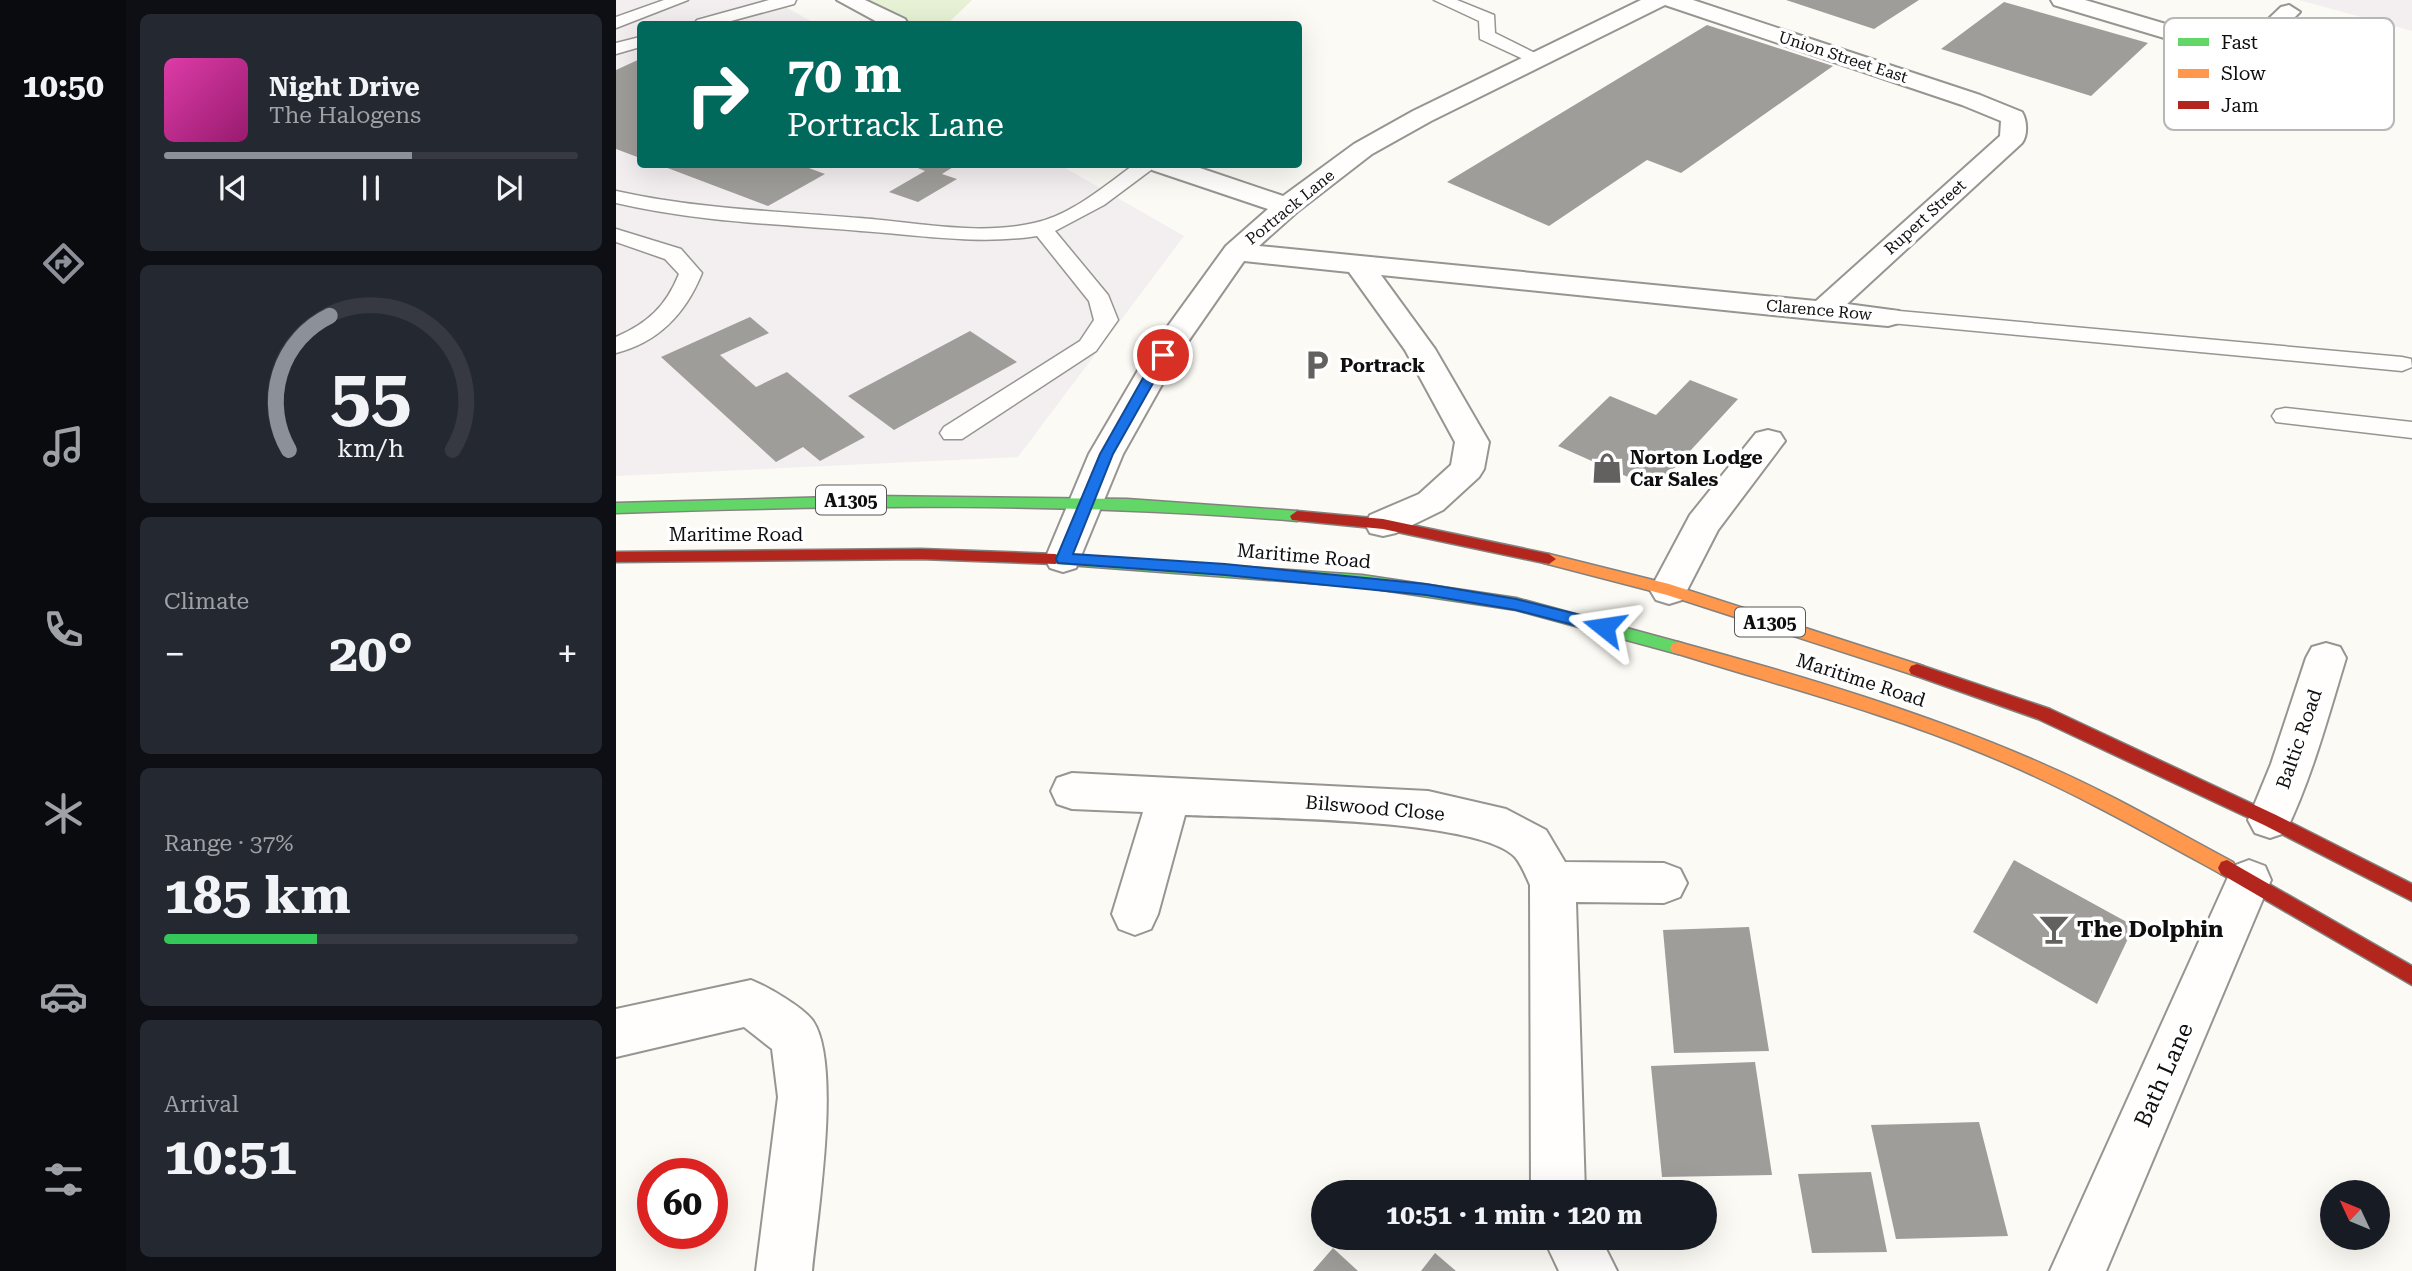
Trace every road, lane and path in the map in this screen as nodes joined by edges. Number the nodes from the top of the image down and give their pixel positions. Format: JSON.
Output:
{"nodes":[{"id":1,"x":680,"y":0,"type":"edge"},
{"id":2,"x":788,"y":0,"type":"edge"},
{"id":3,"x":848,"y":0,"type":"edge"},
{"id":4,"x":1442,"y":0,"type":"edge"},
{"id":5,"x":2062,"y":0,"type":"edge"},
{"id":6,"x":1652,"y":1,"type":"edge"},
{"id":7,"x":2290,"y":12,"type":"dead end"},
{"id":8,"x":2284,"y":18,"type":"edge"},
{"id":9,"x":714,"y":21,"type":"edge"},
{"id":10,"x":891,"y":21,"type":"edge"},
{"id":11,"x":616,"y":23,"type":"edge"},
{"id":12,"x":2164,"y":31,"type":"edge"},
{"id":13,"x":637,"y":43,"type":"edge"},
{"id":14,"x":616,"y":50,"type":"edge"},
{"id":15,"x":1540,"y":60,"type":"junction"},
{"id":16,"x":2013,"y":117,"type":"joint"},
{"id":17,"x":1143,"y":168,"type":"edge"},
{"id":18,"x":1173,"y":168,"type":"edge"},
{"id":19,"x":616,"y":197,"type":"edge"},
{"id":20,"x":1287,"y":205,"type":"junction"},
{"id":21,"x":1042,"y":228,"type":"junction"},
{"id":22,"x":616,"y":235,"type":"edge"},
{"id":23,"x":1236,"y":252,"type":"junction"},
{"id":24,"x":1358,"y":264,"type":"junction"},
{"id":25,"x":1822,"y":311,"type":"junction"},
{"id":26,"x":1888,"y":317,"type":"joint"},
{"id":27,"x":616,"y":345,"type":"edge"},
{"id":28,"x":2409,"y":362,"type":"edge"},
{"id":29,"x":2285,"y":416,"type":"dead end"},
{"id":30,"x":2412,"y":430,"type":"edge"},
{"id":31,"x":953,"y":433,"type":"dead end"},
{"id":32,"x":1768,"y":441,"type":"dead end"},
{"id":33,"x":1085,"y":503,"type":"junction"},
{"id":34,"x":616,"y":508,"type":"edge"},
{"id":35,"x":1383,"y":524,"type":"junction"},
{"id":36,"x":616,"y":557,"type":"edge"},
{"id":37,"x":1063,"y":559,"type":"junction"},
{"id":38,"x":1669,"y":590,"type":"junction"},
{"id":39,"x":2326,"y":658,"type":"dead end"},
{"id":40,"x":1072,"y":792,"type":"dead end"},
{"id":41,"x":1169,"y":796,"type":"junction"},
{"id":42,"x":2270,"y":820,"type":"junction"},
{"id":43,"x":2249,"y":880,"type":"junction"},
{"id":44,"x":1553,"y":883,"type":"junction"},
{"id":45,"x":1664,"y":883,"type":"dead end"},
{"id":46,"x":2412,"y":893,"type":"edge"},
{"id":47,"x":1135,"y":914,"type":"dead end"},
{"id":48,"x":2412,"y":976,"type":"edge"},
{"id":49,"x":616,"y":1033,"type":"edge"},
{"id":50,"x":1558,"y":1180,"type":"edge"},
{"id":51,"x":1577,"y":1250,"type":"edge"},
{"id":52,"x":784,"y":1271,"type":"edge"},
{"id":53,"x":1589,"y":1271,"type":"edge"},
{"id":54,"x":2078,"y":1271,"type":"edge"}],
"edges":[{"from":1,"to":11,"type":"lane"},
{"from":2,"to":9,"type":"lane"},
{"from":3,"to":10,"type":"street"},
{"from":4,"to":15,"type":"lane"},
{"from":5,"to":12,"type":"street"},
{"from":6,"to":15,"type":"street","name":"Portrack Lane"},
{"from":6,"to":16,"type":"street","name":"Union Street East"},
{"from":7,"to":8,"type":"street"},
{"from":13,"to":14,"type":"lane"},
{"from":15,"to":20,"type":"street","name":"Portrack Lane"},
{"from":16,"to":25,"type":"street","name":"Rupert Street"},
{"from":17,"to":21,"type":"lane"},
{"from":18,"to":20,"type":"street"},
{"from":19,"to":21,"type":"lane"},
{"from":20,"to":23,"type":"street","name":"Portrack Lane"},
{"from":21,"to":31,"type":"lane"},
{"from":22,"to":27,"type":"lane"},
{"from":23,"to":24,"type":"street","name":"Clarence Row"},
{"from":23,"to":33,"type":"street","name":"Portrack Lane"},
{"from":24,"to":25,"type":"street","name":"Clarence Row"},
{"from":24,"to":35,"type":"street"},
{"from":25,"to":26,"type":"street","name":"Clarence Row"},
{"from":26,"to":28,"type":"lane","name":"Clarence Row"},
{"from":29,"to":30,"type":"lane"},
{"from":32,"to":38,"type":"street"},
{"from":33,"to":34,"type":"main road","name":"Maritime Road","number":"A1305"},
{"from":33,"to":35,"type":"main road","name":"Maritime Road","number":"A1305"},
{"from":33,"to":37,"type":"street","name":"Portrack Lane"},
{"from":35,"to":38,"type":"main road","name":"Maritime Road","number":"A1305"},
{"from":36,"to":37,"type":"main road","name":"Maritime Road","number":"A1305"},
{"from":37,"to":43,"type":"main road","name":"Maritime Road","number":"A1305"},
{"from":38,"to":42,"type":"main road","name":"Maritime Road","number":"A1305"},
{"from":39,"to":42,"type":"street","name":"Baltic Road"},
{"from":40,"to":41,"type":"street","name":"Bilswood Close"},
{"from":41,"to":44,"type":"street","name":"Bilswood Close"},
{"from":41,"to":47,"type":"street"},
{"from":42,"to":46,"type":"main road","name":"Maritime Road","number":"A1305"},
{"from":43,"to":48,"type":"main road","name":"Maritime Road","number":"A1305"},
{"from":43,"to":54,"type":"street","name":"Bath Lane"},
{"from":44,"to":45,"type":"street"},
{"from":44,"to":50,"type":"street","name":"Bilswood Close"},
{"from":49,"to":52,"type":"street"},
{"from":51,"to":53,"type":"street"}]}
